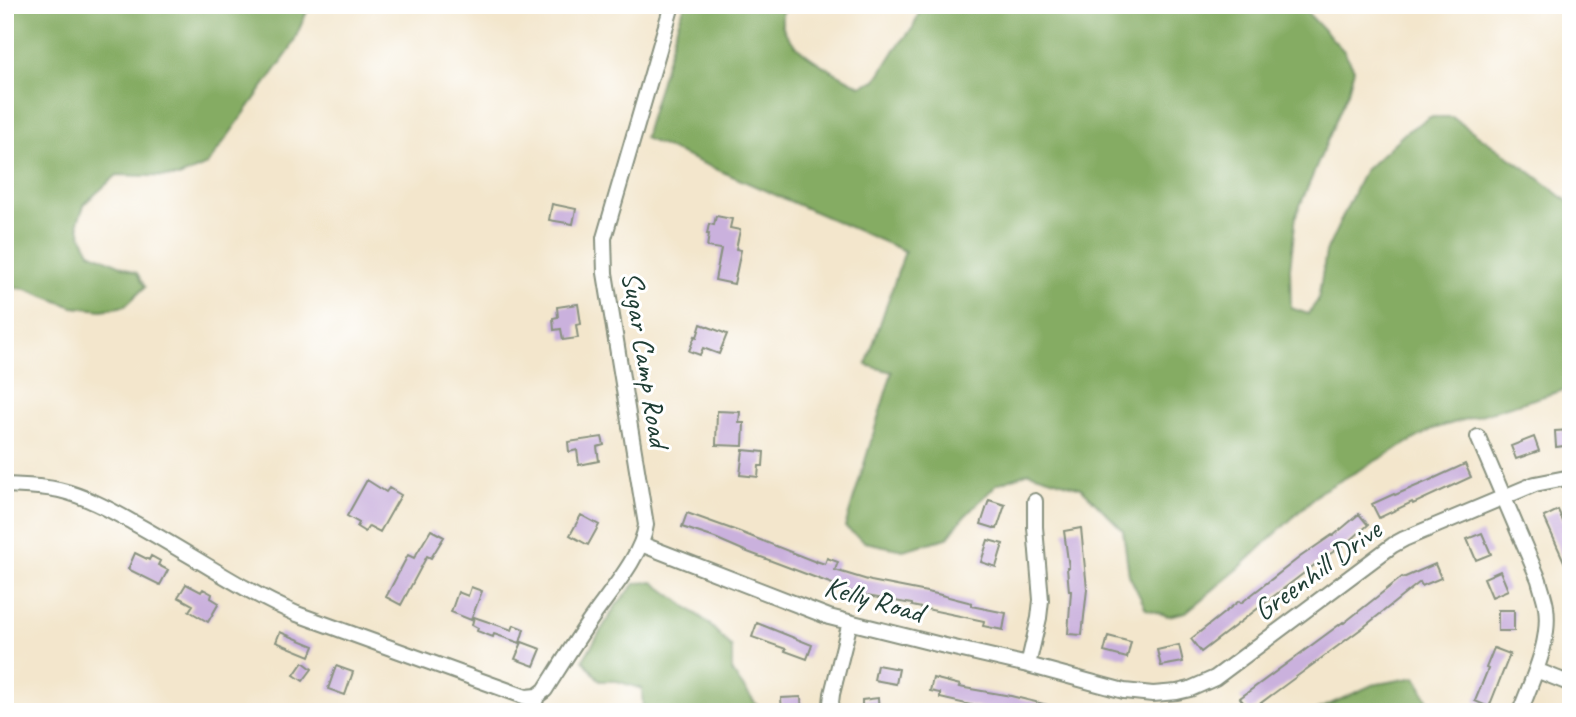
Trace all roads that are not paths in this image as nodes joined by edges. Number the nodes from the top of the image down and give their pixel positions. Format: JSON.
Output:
{"nodes":[{"id":1,"x":672,"y":5,"type":"edge"},
{"id":2,"x":1478,"y":437,"type":"dead end"},
{"id":3,"x":1571,"y":477,"type":"edge"},
{"id":4,"x":5,"y":485,"type":"edge"},
{"id":5,"x":1504,"y":496,"type":"junction"},
{"id":6,"x":1035,"y":501,"type":"dead end"},
{"id":7,"x":641,"y":544,"type":"junction"},
{"id":8,"x":849,"y":622,"type":"junction"},
{"id":9,"x":1028,"y":665,"type":"junction"},
{"id":10,"x":1536,"y":670,"type":"junction"},
{"id":11,"x":1098,"y":684,"type":"joint"},
{"id":12,"x":1571,"y":684,"type":"edge"},
{"id":13,"x":537,"y":696,"type":"junction"},
{"id":14,"x":532,"y":712,"type":"edge"},
{"id":15,"x":830,"y":712,"type":"edge"},
{"id":16,"x":1520,"y":712,"type":"edge"}],
"edges":[{"from":1,"to":7,"type":"street","name":"Sugar Camp Road"},
{"from":2,"to":5,"type":"street"},
{"from":3,"to":5,"type":"street","name":"Greenhill Drive"},
{"from":4,"to":13,"type":"street"},
{"from":5,"to":10,"type":"street"},
{"from":5,"to":11,"type":"street","name":"Greenhill Drive"},
{"from":6,"to":9,"type":"street"},
{"from":7,"to":8,"type":"street","name":"Kelly Road"},
{"from":7,"to":13,"type":"street","name":"Sugar Camp Road"},
{"from":8,"to":9,"type":"street","name":"Kelly Road"},
{"from":8,"to":15,"type":"street"},
{"from":9,"to":11,"type":"street","name":"Kelly Road"},
{"from":10,"to":12,"type":"street"},
{"from":10,"to":16,"type":"street"},
{"from":13,"to":14,"type":"street","name":"Sugar Camp Road"}]}
